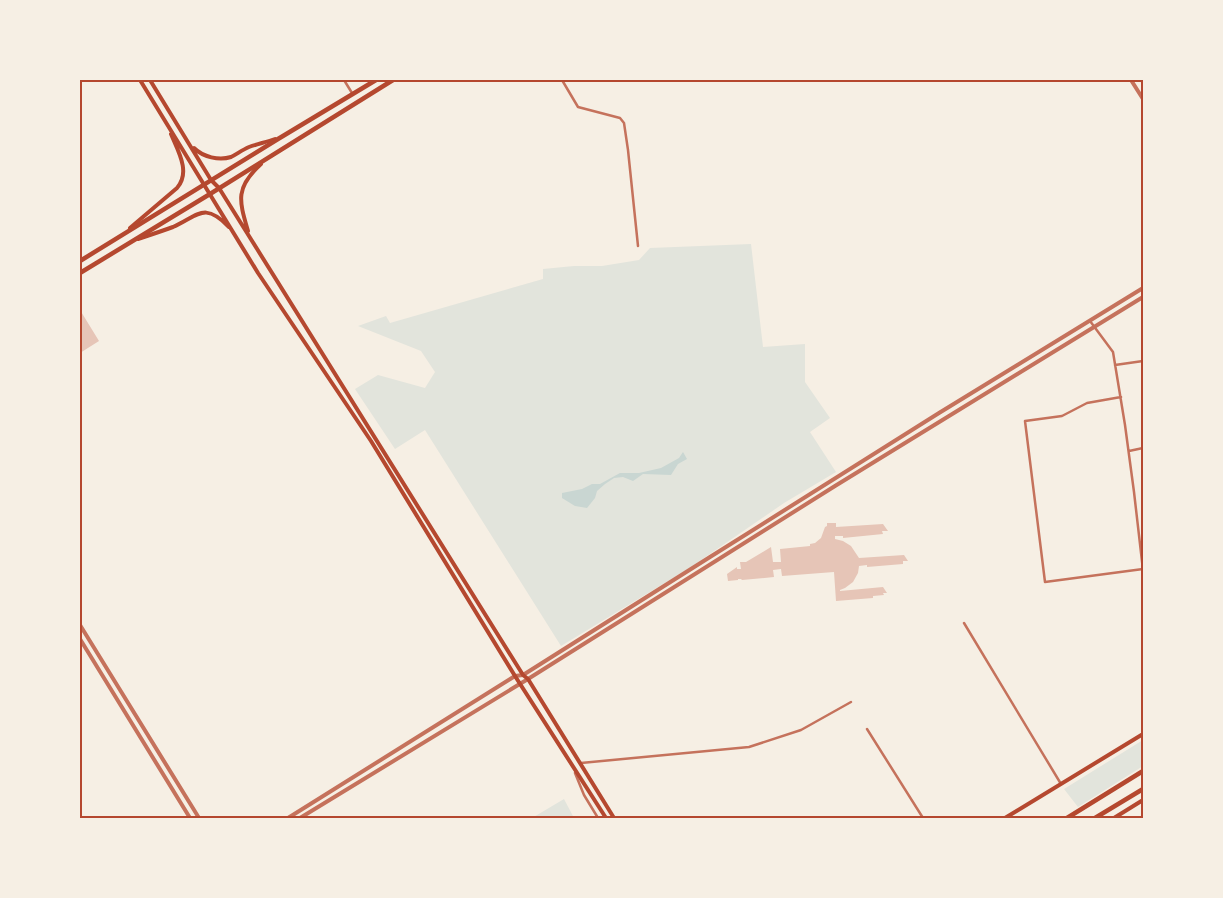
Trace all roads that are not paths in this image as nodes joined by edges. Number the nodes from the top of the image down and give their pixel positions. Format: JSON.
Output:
{"nodes":[{"id":1,"x":140,"y":80,"type":"edge"},
{"id":2,"x":150,"y":80,"type":"edge"},
{"id":3,"x":344,"y":80,"type":"edge"},
{"id":4,"x":376,"y":80,"type":"edge"},
{"id":5,"x":393,"y":80,"type":"edge"},
{"id":6,"x":562,"y":80,"type":"edge"},
{"id":7,"x":1131,"y":80,"type":"edge"},
{"id":8,"x":353,"y":95,"type":"junction"},
{"id":9,"x":1143,"y":99,"type":"edge"},
{"id":10,"x":166,"y":123,"type":"junction"},
{"id":11,"x":278,"y":139,"type":"junction"},
{"id":12,"x":189,"y":143,"type":"junction"},
{"id":13,"x":269,"y":157,"type":"junction"},
{"id":14,"x":212,"y":180,"type":"junction"},
{"id":15,"x":204,"y":184,"type":"junction"},
{"id":16,"x":219,"y":188,"type":"junction"},
{"id":17,"x":210,"y":194,"type":"junction"},
{"id":18,"x":234,"y":232,"type":"junction"},
{"id":19,"x":124,"y":233,"type":"junction"},
{"id":20,"x":251,"y":238,"type":"junction"},
{"id":21,"x":129,"y":242,"type":"junction"},
{"id":22,"x":638,"y":246,"type":"dead end"},
{"id":23,"x":80,"y":262,"type":"edge"},
{"id":24,"x":80,"y":273,"type":"edge"},
{"id":25,"x":1143,"y":288,"type":"edge"},
{"id":26,"x":1143,"y":297,"type":"edge"},
{"id":27,"x":1090,"y":321,"type":"junction"},
{"id":28,"x":1094,"y":327,"type":"junction"},
{"id":29,"x":1143,"y":361,"type":"edge"},
{"id":30,"x":1115,"y":365,"type":"junction"},
{"id":31,"x":1121,"y":397,"type":"junction"},
{"id":32,"x":1143,"y":448,"type":"edge"},
{"id":33,"x":1129,"y":451,"type":"junction"},
{"id":34,"x":1143,"y":570,"type":"edge"},
{"id":35,"x":964,"y":623,"type":"dead end"},
{"id":36,"x":80,"y":625,"type":"edge"},
{"id":37,"x":80,"y":639,"type":"edge"},
{"id":38,"x":523,"y":675,"type":"junction"},
{"id":39,"x":516,"y":676,"type":"junction"},
{"id":40,"x":528,"y":679,"type":"junction"},
{"id":41,"x":520,"y":683,"type":"junction"},
{"id":42,"x":851,"y":702,"type":"dead end"},
{"id":43,"x":867,"y":729,"type":"dead end"},
{"id":44,"x":1143,"y":734,"type":"edge"},
{"id":45,"x":580,"y":763,"type":"junction"},
{"id":46,"x":573,"y":766,"type":"junction"},
{"id":47,"x":1143,"y":771,"type":"edge"},
{"id":48,"x":1061,"y":784,"type":"junction"},
{"id":49,"x":1143,"y":789,"type":"edge"},
{"id":50,"x":1143,"y":800,"type":"edge"},
{"id":51,"x":190,"y":818,"type":"edge"},
{"id":52,"x":199,"y":818,"type":"edge"},
{"id":53,"x":288,"y":818,"type":"edge"},
{"id":54,"x":300,"y":818,"type":"edge"},
{"id":55,"x":598,"y":818,"type":"edge"},
{"id":56,"x":606,"y":818,"type":"edge"},
{"id":57,"x":614,"y":818,"type":"edge"},
{"id":58,"x":922,"y":818,"type":"edge"},
{"id":59,"x":1005,"y":818,"type":"edge"},
{"id":60,"x":1067,"y":818,"type":"edge"},
{"id":61,"x":1095,"y":818,"type":"edge"},
{"id":62,"x":1114,"y":818,"type":"edge"}],
"edges":[{"from":1,"to":10,"type":"main road"},
{"from":2,"to":12,"type":"main road"},
{"from":3,"to":8,"type":"street"},
{"from":4,"to":8,"type":"main road"},
{"from":5,"to":13,"type":"main road"},
{"from":6,"to":22,"type":"street"},
{"from":7,"to":9,"type":"street"},
{"from":8,"to":11,"type":"main road"},
{"from":10,"to":15,"type":"main road"},
{"from":10,"to":19,"type":"main road"},
{"from":11,"to":12,"type":"main road"},
{"from":11,"to":14,"type":"main road"},
{"from":12,"to":14,"type":"main road"},
{"from":13,"to":16,"type":"main road"},
{"from":13,"to":20,"type":"main road"},
{"from":14,"to":15,"type":"main road"},
{"from":14,"to":16,"type":"main road"},
{"from":15,"to":17,"type":"main road"},
{"from":15,"to":19,"type":"main road"},
{"from":16,"to":17,"type":"main road"},
{"from":16,"to":20,"type":"main road"},
{"from":17,"to":18,"type":"main road"},
{"from":17,"to":21,"type":"main road"},
{"from":18,"to":21,"type":"main road"},
{"from":18,"to":39,"type":"main road"},
{"from":19,"to":23,"type":"main road"},
{"from":20,"to":38,"type":"main road"},
{"from":21,"to":24,"type":"main road"},
{"from":25,"to":27,"type":"street"},
{"from":26,"to":28,"type":"street"},
{"from":27,"to":28,"type":"street"},
{"from":27,"to":38,"type":"street"},
{"from":28,"to":30,"type":"street"},
{"from":28,"to":40,"type":"street"},
{"from":29,"to":30,"type":"street"},
{"from":30,"to":31,"type":"street"},
{"from":31,"to":33,"type":"street"},
{"from":31,"to":34,"type":"street"},
{"from":32,"to":33,"type":"street"},
{"from":33,"to":34,"type":"street"},
{"from":35,"to":48,"type":"street"},
{"from":36,"to":52,"type":"street"},
{"from":37,"to":51,"type":"street"},
{"from":38,"to":39,"type":"street"},
{"from":38,"to":40,"type":"main road"},
{"from":39,"to":41,"type":"main road"},
{"from":39,"to":53,"type":"street"},
{"from":40,"to":41,"type":"street"},
{"from":40,"to":45,"type":"main road"},
{"from":41,"to":46,"type":"main road"},
{"from":41,"to":54,"type":"street"},
{"from":42,"to":45,"type":"street"},
{"from":43,"to":58,"type":"street"},
{"from":44,"to":48,"type":"main road"},
{"from":45,"to":57,"type":"main road"},
{"from":46,"to":55,"type":"street"},
{"from":46,"to":56,"type":"main road"},
{"from":47,"to":60,"type":"main road"},
{"from":48,"to":59,"type":"main road"},
{"from":49,"to":61,"type":"main road"},
{"from":50,"to":62,"type":"main road"}]}
